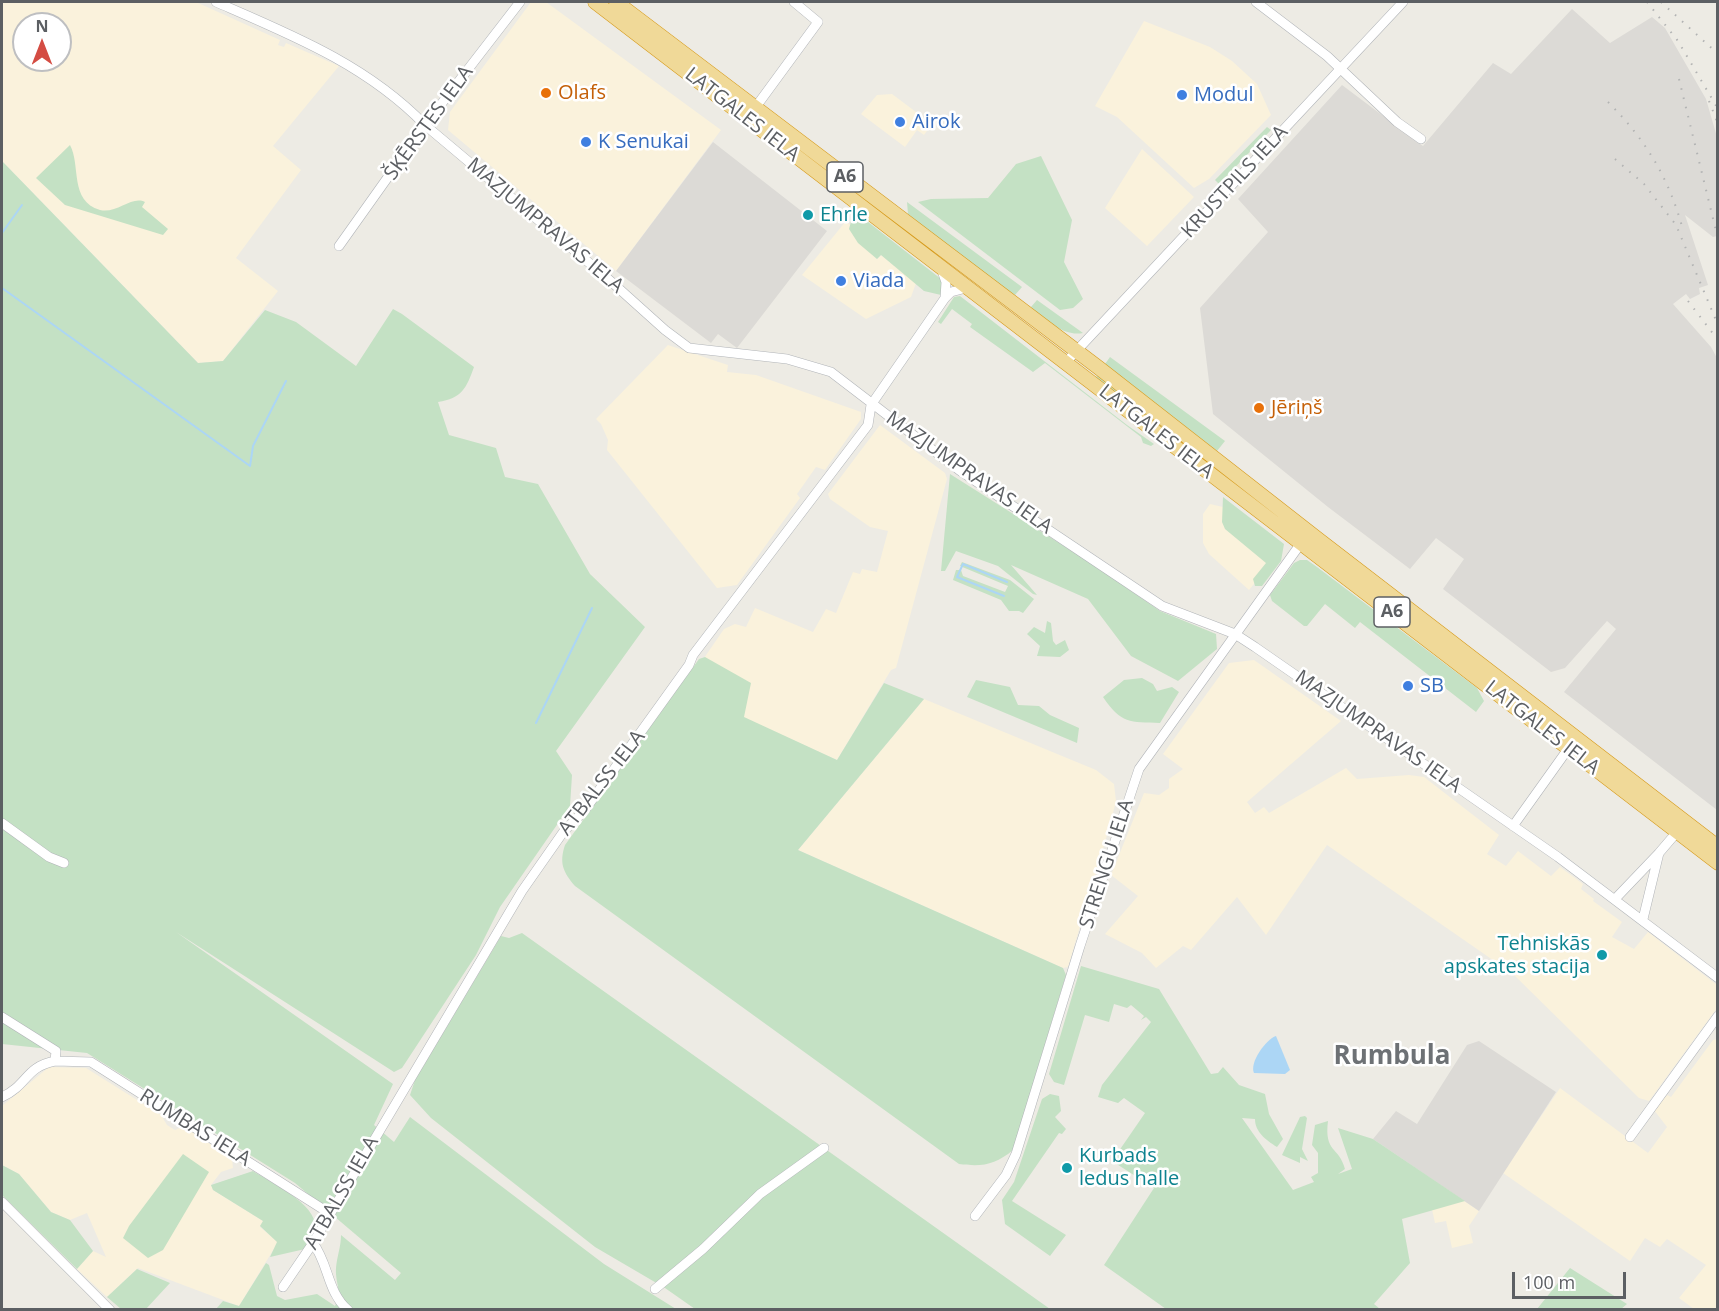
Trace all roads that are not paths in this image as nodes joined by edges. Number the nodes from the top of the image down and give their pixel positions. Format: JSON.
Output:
{"nodes":[{"id":1,"x":216,"y":2,"type":"edge"},
{"id":2,"x":520,"y":2,"type":"edge"},
{"id":3,"x":595,"y":2,"type":"edge"},
{"id":4,"x":616,"y":2,"type":"edge"},
{"id":5,"x":794,"y":2,"type":"edge"},
{"id":6,"x":1256,"y":2,"type":"edge"},
{"id":7,"x":1403,"y":2,"type":"edge"},
{"id":8,"x":1339,"y":70,"type":"junction"},
{"id":9,"x":755,"y":108,"type":"junction"},
{"id":10,"x":425,"y":125,"type":"junction"},
{"id":11,"x":1421,"y":139,"type":"dead end"},
{"id":12,"x":339,"y":246,"type":"dead end"},
{"id":13,"x":940,"y":268,"type":"junction"},
{"id":14,"x":970,"y":286,"type":"junction"},
{"id":15,"x":945,"y":298,"type":"junction"},
{"id":16,"x":1071,"y":356,"type":"junction"},
{"id":17,"x":871,"y":405,"type":"junction"},
{"id":18,"x":1305,"y":538,"type":"junction"},
{"id":19,"x":1235,"y":634,"type":"junction"},
{"id":20,"x":1568,"y":749,"type":"junction"},
{"id":21,"x":2,"y":823,"type":"edge"},
{"id":22,"x":1513,"y":826,"type":"junction"},
{"id":23,"x":1677,"y":832,"type":"junction"},
{"id":24,"x":1716,"y":851,"type":"edge"},
{"id":25,"x":1659,"y":853,"type":"junction"},
{"id":26,"x":64,"y":863,"type":"dead end"},
{"id":27,"x":1616,"y":898,"type":"junction"},
{"id":28,"x":1643,"y":919,"type":"junction"},
{"id":29,"x":1718,"y":978,"type":"edge"},
{"id":30,"x":1718,"y":1016,"type":"edge"},
{"id":31,"x":2,"y":1017,"type":"edge"},
{"id":32,"x":55,"y":1061,"type":"junction"},
{"id":33,"x":2,"y":1096,"type":"edge"},
{"id":34,"x":1630,"y":1137,"type":"dead end"},
{"id":35,"x":824,"y":1149,"type":"dead end"},
{"id":36,"x":2,"y":1202,"type":"edge"},
{"id":37,"x":329,"y":1213,"type":"junction"},
{"id":38,"x":975,"y":1216,"type":"dead end"},
{"id":39,"x":313,"y":1243,"type":"junction"},
{"id":40,"x":283,"y":1287,"type":"dead end"},
{"id":41,"x":655,"y":1289,"type":"dead end"},
{"id":42,"x":337,"y":1305,"type":"edge"},
{"id":43,"x":110,"y":1310,"type":"edge"},
{"id":44,"x":348,"y":1310,"type":"edge"}],
"edges":[{"from":1,"to":10,"type":"street","name":"MAZJUMPRAVAS IELA"},
{"from":2,"to":10,"type":"street","name":"ŠĶĒRSTES IELA"},
{"from":3,"to":13,"type":"highway","name":"LATGALES IELA","number":"A6"},
{"from":4,"to":9,"type":"highway","name":"LATGALES IELA","number":"A6"},
{"from":5,"to":9,"type":"street"},
{"from":6,"to":8,"type":"street"},
{"from":7,"to":8,"type":"street","name":"KRUSTPILS IELA"},
{"from":8,"to":11,"type":"street"},
{"from":8,"to":16,"type":"street","name":"KRUSTPILS IELA"},
{"from":9,"to":16,"type":"highway","name":"LATGALES IELA","number":"A6"},
{"from":10,"to":12,"type":"street","name":"ŠĶĒRSTES IELA"},
{"from":10,"to":17,"type":"street","name":"MAZJUMPRAVAS IELA"},
{"from":13,"to":14,"type":"highway","name":"LATGALES IELA","number":"A6"},
{"from":13,"to":15,"type":"street"},
{"from":14,"to":15,"type":"street","name":"ATBALSS IELA"},
{"from":14,"to":16,"type":"highway","name":"LATGALES IELA","number":"A6"},
{"from":15,"to":17,"type":"street","name":"ATBALSS IELA"},
{"from":16,"to":18,"type":"highway","name":"LATGALES IELA","number":"A6"},
{"from":17,"to":19,"type":"street","name":"MAZJUMPRAVAS IELA"},
{"from":17,"to":37,"type":"street","name":"ATBALSS IELA"},
{"from":18,"to":19,"type":"street","name":"STRENGU IELA"},
{"from":18,"to":20,"type":"highway","name":"LATGALES IELA","number":"A6"},
{"from":18,"to":24,"type":"highway","name":"LATGALES IELA","number":"A6"},
{"from":19,"to":22,"type":"street","name":"MAZJUMPRAVAS IELA"},
{"from":19,"to":38,"type":"street","name":"STRENGU IELA"},
{"from":20,"to":22,"type":"street"},
{"from":20,"to":23,"type":"highway","name":"LATGALES IELA","number":"A6"},
{"from":21,"to":26,"type":"street"},
{"from":22,"to":27,"type":"street","name":"MAZJUMPRAVAS IELA"},
{"from":23,"to":24,"type":"highway","name":"LATGALES IELA","number":"A6"},
{"from":23,"to":25,"type":"street"},
{"from":25,"to":27,"type":"street"},
{"from":25,"to":28,"type":"street"},
{"from":27,"to":28,"type":"street","name":"MAZJUMPRAVAS IELA"},
{"from":28,"to":29,"type":"street","name":"MAZJUMPRAVAS IELA"},
{"from":30,"to":34,"type":"street"},
{"from":31,"to":32,"type":"street"},
{"from":32,"to":33,"type":"street"},
{"from":32,"to":37,"type":"street","name":"RUMBAS IELA"},
{"from":35,"to":41,"type":"street"},
{"from":36,"to":43,"type":"street"},
{"from":37,"to":39,"type":"street","name":"ATBALSS IELA"},
{"from":39,"to":40,"type":"street","name":"ATBALSS IELA"},
{"from":39,"to":42,"type":"street"},
{"from":42,"to":44,"type":"street"}]}
